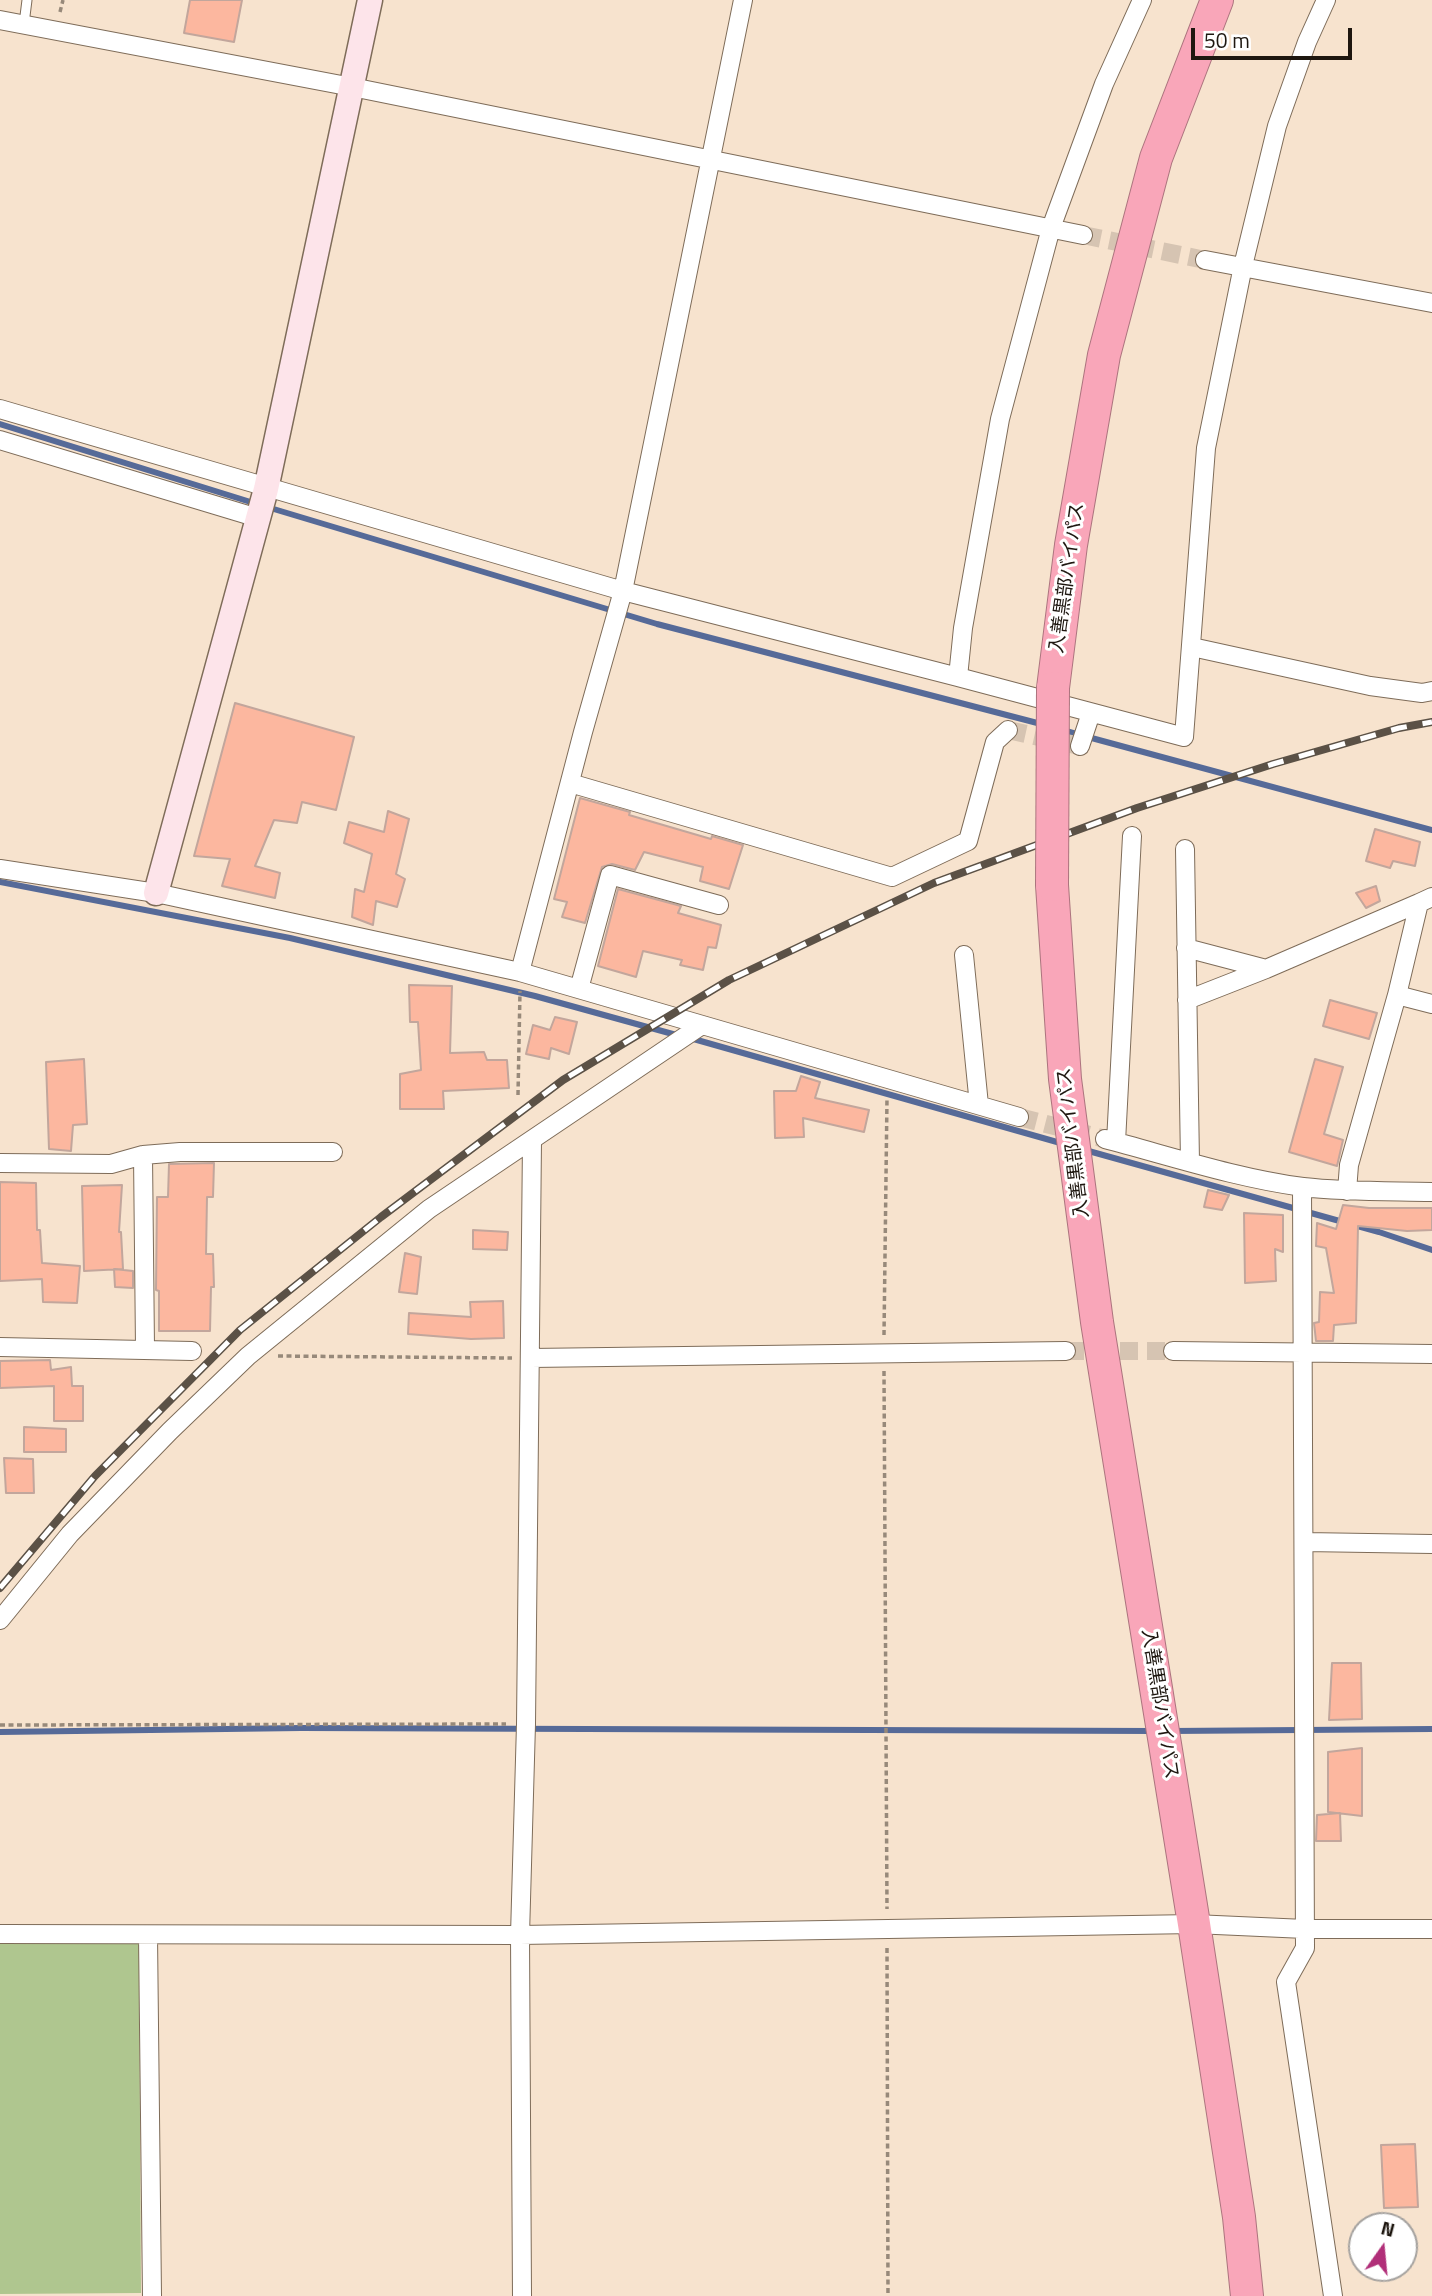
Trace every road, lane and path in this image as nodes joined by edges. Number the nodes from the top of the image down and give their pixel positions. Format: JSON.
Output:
{"nodes":[{"id":1,"x":27,"y":0,"type":"edge"},
{"id":2,"x":370,"y":0,"type":"edge"},
{"id":3,"x":743,"y":0,"type":"edge"},
{"id":4,"x":1142,"y":0,"type":"edge"},
{"id":5,"x":1217,"y":0,"type":"edge"},
{"id":6,"x":1325,"y":0,"type":"edge"},
{"id":7,"x":0,"y":20,"type":"edge"},
{"id":8,"x":23,"y":24,"type":"junction"},
{"id":9,"x":352,"y":88,"type":"junction"},
{"id":10,"x":710,"y":159,"type":"junction"},
{"id":11,"x":1051,"y":228,"type":"junction"},
{"id":12,"x":1083,"y":235,"type":"tunnel mouth"},
{"id":13,"x":1205,"y":260,"type":"tunnel mouth"},
{"id":14,"x":1243,"y":267,"type":"junction"},
{"id":15,"x":1432,"y":303,"type":"edge"},
{"id":16,"x":0,"y":409,"type":"edge"},
{"id":17,"x":0,"y":440,"type":"edge"},
{"id":18,"x":266,"y":489,"type":"junction"},
{"id":19,"x":258,"y":518,"type":"junction"},
{"id":20,"x":623,"y":591,"type":"junction"},
{"id":21,"x":1192,"y":647,"type":"junction"},
{"id":22,"x":958,"y":677,"type":"junction"},
{"id":23,"x":1432,"y":691,"type":"edge"},
{"id":24,"x":1091,"y":713,"type":"junction"},
{"id":25,"x":1008,"y":730,"type":"dead end"},
{"id":26,"x":1080,"y":746,"type":"dead end"},
{"id":27,"x":570,"y":783,"type":"junction"},
{"id":28,"x":1132,"y":836,"type":"dead end"},
{"id":29,"x":1185,"y":849,"type":"dead end"},
{"id":30,"x":0,"y":869,"type":"edge"},
{"id":31,"x":156,"y":894,"type":"junction"},
{"id":32,"x":1426,"y":900,"type":"edge"},
{"id":33,"x":719,"y":905,"type":"dead end"},
{"id":34,"x":1186,"y":948,"type":"junction"},
{"id":35,"x":964,"y":955,"type":"dead end"},
{"id":36,"x":1266,"y":970,"type":"junction"},
{"id":37,"x":520,"y":972,"type":"junction"},
{"id":38,"x":579,"y":989,"type":"junction"},
{"id":39,"x":1396,"y":995,"type":"junction"},
{"id":40,"x":1187,"y":1000,"type":"junction"},
{"id":41,"x":1432,"y":1004,"type":"edge"},
{"id":42,"x":702,"y":1025,"type":"junction"},
{"id":43,"x":887,"y":1078,"type":"junction"},
{"id":44,"x":518,"y":1095,"type":"dead end"},
{"id":45,"x":979,"y":1105,"type":"junction"},
{"id":46,"x":1019,"y":1117,"type":"tunnel mouth"},
{"id":47,"x":532,"y":1141,"type":"junction"},
{"id":48,"x":333,"y":1152,"type":"dead end"},
{"id":49,"x":143,"y":1155,"type":"junction"},
{"id":50,"x":1190,"y":1162,"type":"junction"},
{"id":51,"x":0,"y":1163,"type":"edge"},
{"id":52,"x":1302,"y":1186,"type":"junction"},
{"id":53,"x":1348,"y":1191,"type":"junction"},
{"id":54,"x":1432,"y":1192,"type":"edge"},
{"id":55,"x":0,"y":1347,"type":"edge"},
{"id":56,"x":145,"y":1348,"type":"junction"},
{"id":57,"x":192,"y":1351,"type":"dead end"},
{"id":58,"x":1066,"y":1351,"type":"tunnel mouth"},
{"id":59,"x":1173,"y":1351,"type":"tunnel mouth"},
{"id":60,"x":884,"y":1353,"type":"junction"},
{"id":61,"x":1304,"y":1354,"type":"junction"},
{"id":62,"x":1432,"y":1354,"type":"edge"},
{"id":63,"x":248,"y":1356,"type":"junction"},
{"id":64,"x":531,"y":1358,"type":"junction"},
{"id":65,"x":1305,"y":1542,"type":"junction"},
{"id":66,"x":1432,"y":1544,"type":"edge"},
{"id":67,"x":0,"y":1620,"type":"edge"},
{"id":68,"x":526,"y":1724,"type":"junction"},
{"id":69,"x":0,"y":1725,"type":"edge"},
{"id":70,"x":1194,"y":1924,"type":"junction"},
{"id":71,"x":887,"y":1929,"type":"junction"},
{"id":72,"x":1305,"y":1929,"type":"junction"},
{"id":73,"x":1432,"y":1929,"type":"edge"},
{"id":74,"x":0,"y":1934,"type":"edge"},
{"id":75,"x":148,"y":1935,"type":"junction"},
{"id":76,"x":520,"y":1935,"type":"junction"},
{"id":77,"x":152,"y":2296,"type":"edge"},
{"id":78,"x":522,"y":2296,"type":"edge"},
{"id":79,"x":888,"y":2296,"type":"edge"},
{"id":80,"x":1247,"y":2296,"type":"edge"},
{"id":81,"x":1333,"y":2296,"type":"edge"}],
"edges":[{"from":1,"to":8,"type":"lane"},
{"from":2,"to":9,"type":"street"},
{"from":3,"to":10,"type":"street"},
{"from":4,"to":11,"type":"street"},
{"from":5,"to":70,"type":"highway","name":"入善黒部バイパス","bridge":true},
{"from":6,"to":14,"type":"street"},
{"from":7,"to":8,"type":"street"},
{"from":8,"to":9,"type":"street"},
{"from":9,"to":10,"type":"street"},
{"from":9,"to":18,"type":"street"},
{"from":10,"to":11,"type":"street"},
{"from":10,"to":20,"type":"street"},
{"from":11,"to":12,"type":"street"},
{"from":11,"to":22,"type":"street"},
{"from":13,"to":14,"type":"street"},
{"from":14,"to":15,"type":"street"},
{"from":14,"to":21,"type":"street"},
{"from":16,"to":18,"type":"street"},
{"from":17,"to":19,"type":"street"},
{"from":18,"to":19,"type":"street"},
{"from":18,"to":20,"type":"street"},
{"from":19,"to":31,"type":"street"},
{"from":20,"to":22,"type":"street"},
{"from":20,"to":27,"type":"street"},
{"from":21,"to":23,"type":"street"},
{"from":21,"to":24,"type":"street"},
{"from":22,"to":24,"type":"street"},
{"from":24,"to":26,"type":"street"},
{"from":25,"to":27,"type":"street"},
{"from":27,"to":37,"type":"street"},
{"from":28,"to":50,"type":"street"},
{"from":29,"to":34,"type":"street"},
{"from":30,"to":31,"type":"street"},
{"from":31,"to":37,"type":"street"},
{"from":32,"to":36,"type":"street"},
{"from":32,"to":39,"type":"street"},
{"from":33,"to":38,"type":"street"},
{"from":34,"to":36,"type":"street"},
{"from":34,"to":40,"type":"street"},
{"from":35,"to":45,"type":"street"},
{"from":36,"to":40,"type":"street"},
{"from":37,"to":38,"type":"street"},
{"from":37,"to":44,"type":"path"},
{"from":38,"to":42,"type":"street"},
{"from":39,"to":41,"type":"street"},
{"from":39,"to":53,"type":"street"},
{"from":40,"to":50,"type":"street"},
{"from":42,"to":43,"type":"street"},
{"from":42,"to":47,"type":"street"},
{"from":43,"to":45,"type":"street"},
{"from":43,"to":60,"type":"path"},
{"from":45,"to":46,"type":"street"},
{"from":47,"to":63,"type":"street"},
{"from":47,"to":64,"type":"street"},
{"from":48,"to":49,"type":"street"},
{"from":49,"to":51,"type":"street"},
{"from":49,"to":56,"type":"street"},
{"from":50,"to":52,"type":"street"},
{"from":52,"to":53,"type":"street"},
{"from":52,"to":61,"type":"street"},
{"from":53,"to":54,"type":"street"},
{"from":55,"to":56,"type":"street"},
{"from":56,"to":57,"type":"street"},
{"from":58,"to":60,"type":"street"},
{"from":59,"to":61,"type":"street"},
{"from":60,"to":64,"type":"street"},
{"from":60,"to":71,"type":"path"},
{"from":61,"to":62,"type":"street"},
{"from":61,"to":65,"type":"street"},
{"from":63,"to":64,"type":"path"},
{"from":63,"to":67,"type":"street"},
{"from":64,"to":68,"type":"street"},
{"from":65,"to":66,"type":"street"},
{"from":65,"to":72,"type":"street"},
{"from":68,"to":69,"type":"path"},
{"from":68,"to":76,"type":"street"},
{"from":70,"to":71,"type":"street"},
{"from":70,"to":72,"type":"street"},
{"from":70,"to":80,"type":"highway","name":"入善黒部バイパス"},
{"from":71,"to":76,"type":"street"},
{"from":71,"to":79,"type":"path"},
{"from":72,"to":73,"type":"street"},
{"from":72,"to":81,"type":"street"},
{"from":74,"to":75,"type":"street"},
{"from":75,"to":76,"type":"street"},
{"from":75,"to":77,"type":"street"},
{"from":76,"to":78,"type":"street"}]}
